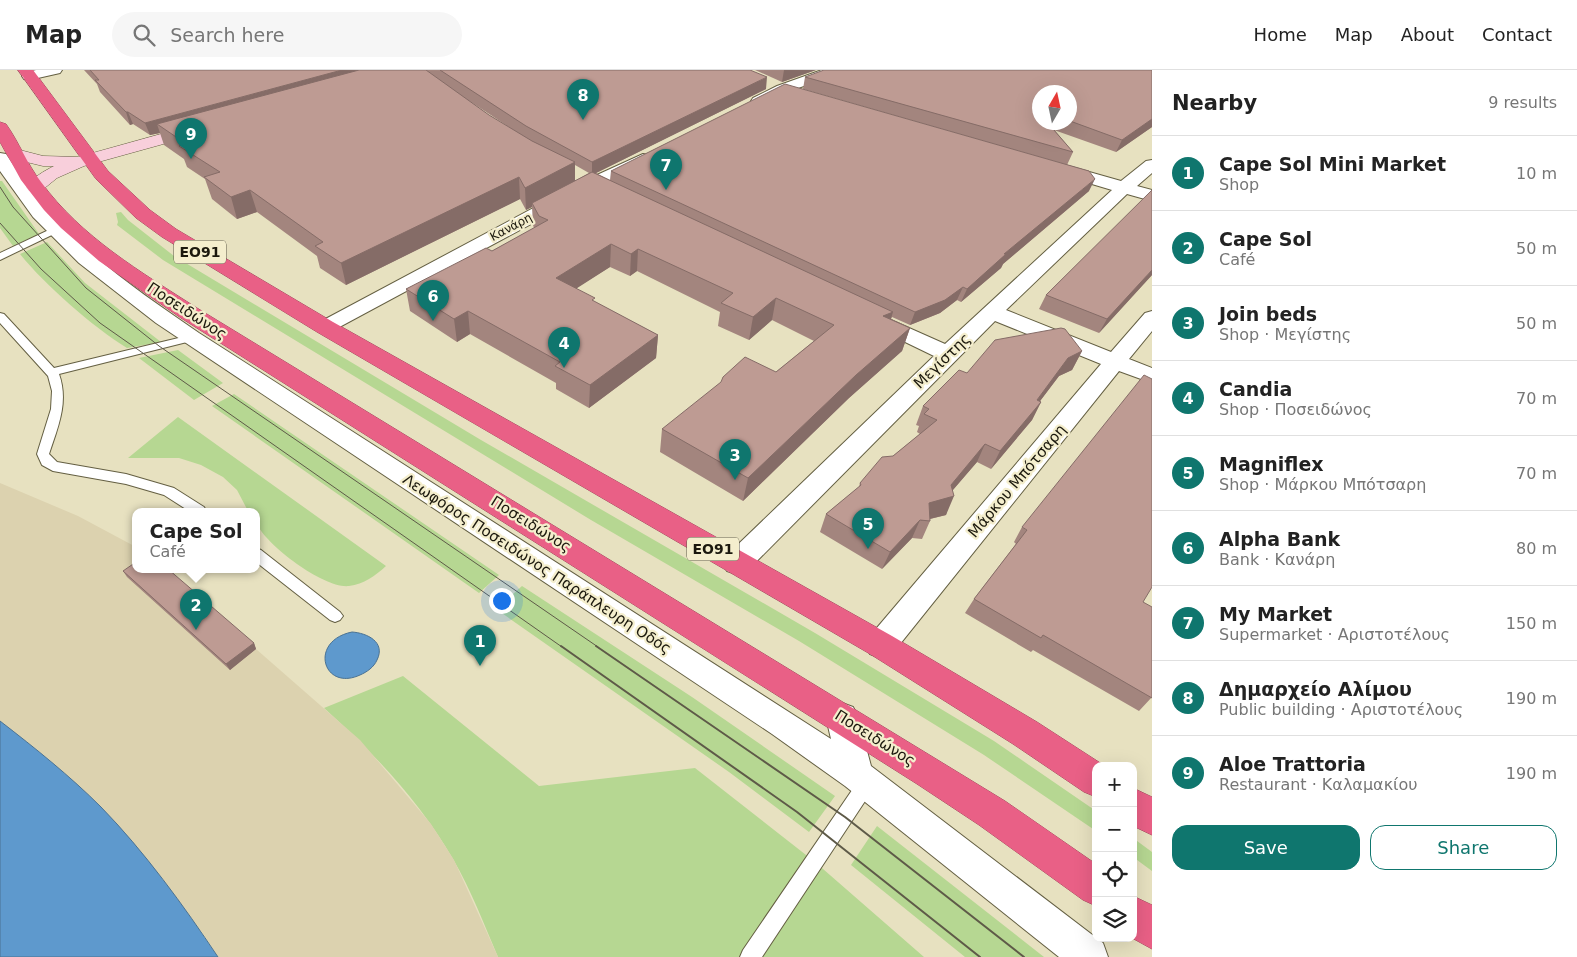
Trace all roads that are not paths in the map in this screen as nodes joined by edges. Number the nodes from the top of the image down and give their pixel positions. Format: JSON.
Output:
{"nodes":[{"id":1,"x":55,"y":70,"type":"edge"},
{"id":2,"x":835,"y":70,"type":"edge"},
{"id":3,"x":27,"y":73,"type":"edge"},
{"id":4,"x":766,"y":82,"type":"dead end"},
{"id":5,"x":782,"y":89,"type":"junction"},
{"id":6,"x":812,"y":97,"type":"edge"},
{"id":7,"x":743,"y":109,"type":"edge"},
{"id":8,"x":214,"y":124,"type":"edge"},
{"id":9,"x":0,"y":127,"type":"edge"},
{"id":10,"x":660,"y":151,"type":"edge"},
{"id":11,"x":8,"y":156,"type":"edge"},
{"id":12,"x":89,"y":159,"type":"junction"},
{"id":13,"x":1046,"y":164,"type":"edge"},
{"id":14,"x":1152,"y":165,"type":"edge"},
{"id":15,"x":574,"y":175,"type":"edge"},
{"id":16,"x":592,"y":184,"type":"junction"},
{"id":17,"x":35,"y":187,"type":"junction"},
{"id":18,"x":1124,"y":188,"type":"junction"},
{"id":19,"x":609,"y":193,"type":"edge"},
{"id":20,"x":1152,"y":196,"type":"edge"},
{"id":21,"x":57,"y":224,"type":"junction"},
{"id":22,"x":0,"y":257,"type":"edge"},
{"id":23,"x":859,"y":312,"type":"edge"},
{"id":24,"x":992,"y":312,"type":"junction"},
{"id":25,"x":0,"y":316,"type":"edge"},
{"id":26,"x":1152,"y":317,"type":"edge"},
{"id":27,"x":325,"y":327,"type":"junction"},
{"id":28,"x":191,"y":338,"type":"junction"},
{"id":29,"x":948,"y":354,"type":"junction"},
{"id":30,"x":1116,"y":362,"type":"junction"},
{"id":31,"x":53,"y":372,"type":"junction"},
{"id":32,"x":1152,"y":376,"type":"edge"},
{"id":33,"x":194,"y":508,"type":"edge"},
{"id":34,"x":260,"y":557,"type":"edge"},
{"id":35,"x":737,"y":563,"type":"junction"},
{"id":36,"x":335,"y":616,"type":"dead end"},
{"id":37,"x":882,"y":645,"type":"junction"},
{"id":38,"x":842,"y":717,"type":"junction"},
{"id":39,"x":1092,"y":777,"type":"edge"},
{"id":40,"x":862,"y":779,"type":"junction"},
{"id":41,"x":1136,"y":807,"type":"edge"},
{"id":42,"x":1152,"y":817,"type":"edge"},
{"id":43,"x":1092,"y":884,"type":"edge"},
{"id":44,"x":1137,"y":918,"type":"edge"},
{"id":45,"x":1152,"y":930,"type":"edge"},
{"id":46,"x":750,"y":957,"type":"edge"},
{"id":47,"x":1089,"y":957,"type":"edge"}],
"edges":[{"from":1,"to":3,"type":"street"},
{"from":2,"to":5,"type":"street"},
{"from":3,"to":12,"type":"highway","number":"ΕΟ91"},
{"from":4,"to":5,"type":"street"},
{"from":5,"to":6,"type":"street"},
{"from":5,"to":7,"type":"street"},
{"from":8,"to":12,"type":"main road"},
{"from":9,"to":11,"type":"highway","name":"Ποσειδώνος"},
{"from":10,"to":16,"type":"street","name":"Κανάρη"},
{"from":11,"to":12,"type":"main road"},
{"from":11,"to":17,"type":"highway","name":"Ποσειδώνος"},
{"from":11,"to":21,"type":"street","name":"Λεωφόρος Ποσειδώνος Παράπλευρη Οδός"},
{"from":12,"to":17,"type":"main road"},
{"from":12,"to":27,"type":"highway","number":"ΕΟ91"},
{"from":13,"to":18,"type":"street"},
{"from":14,"to":18,"type":"street","name":"Μεγίστης"},
{"from":15,"to":16,"type":"street"},
{"from":16,"to":19,"type":"street"},
{"from":16,"to":27,"type":"street","name":"Κανάρη"},
{"from":17,"to":21,"type":"highway","name":"Ποσειδώνος"},
{"from":18,"to":20,"type":"street"},
{"from":18,"to":24,"type":"street","name":"Μεγίστης"},
{"from":21,"to":22,"type":"lane"},
{"from":21,"to":28,"type":"street","name":"Λεωφόρος Ποσειδώνος Παράπλευρη Οδός"},
{"from":21,"to":38,"type":"highway","name":"Ποσειδώνος"},
{"from":23,"to":29,"type":"street"},
{"from":24,"to":29,"type":"street","name":"Μεγίστης"},
{"from":24,"to":30,"type":"street"},
{"from":25,"to":31,"type":"lane"},
{"from":26,"to":30,"type":"street","name":"Μάρκου Μπότσαρη"},
{"from":27,"to":35,"type":"highway","number":"ΕΟ91"},
{"from":28,"to":31,"type":"lane"},
{"from":28,"to":40,"type":"street","name":"Λεωφόρος Ποσειδώνος Παράπλευρη Οδός"},
{"from":29,"to":35,"type":"street","name":"Μεγίστης"},
{"from":30,"to":32,"type":"street"},
{"from":30,"to":37,"type":"street","name":"Μάρκου Μπότσαρη"},
{"from":31,"to":33,"type":"lane"},
{"from":34,"to":36,"type":"lane"},
{"from":35,"to":37,"type":"highway","number":"ΕΟ91"},
{"from":37,"to":39,"type":"highway","number":"ΕΟ91"},
{"from":38,"to":40,"type":"street"},
{"from":38,"to":43,"type":"highway","name":"Ποσειδώνος"},
{"from":40,"to":46,"type":"lane"},
{"from":40,"to":47,"type":"street","name":"Λεωφόρος Ποσειδώνος Παράπλευρη Οδός"},
{"from":41,"to":42,"type":"highway"},
{"from":44,"to":45,"type":"highway"}]}
